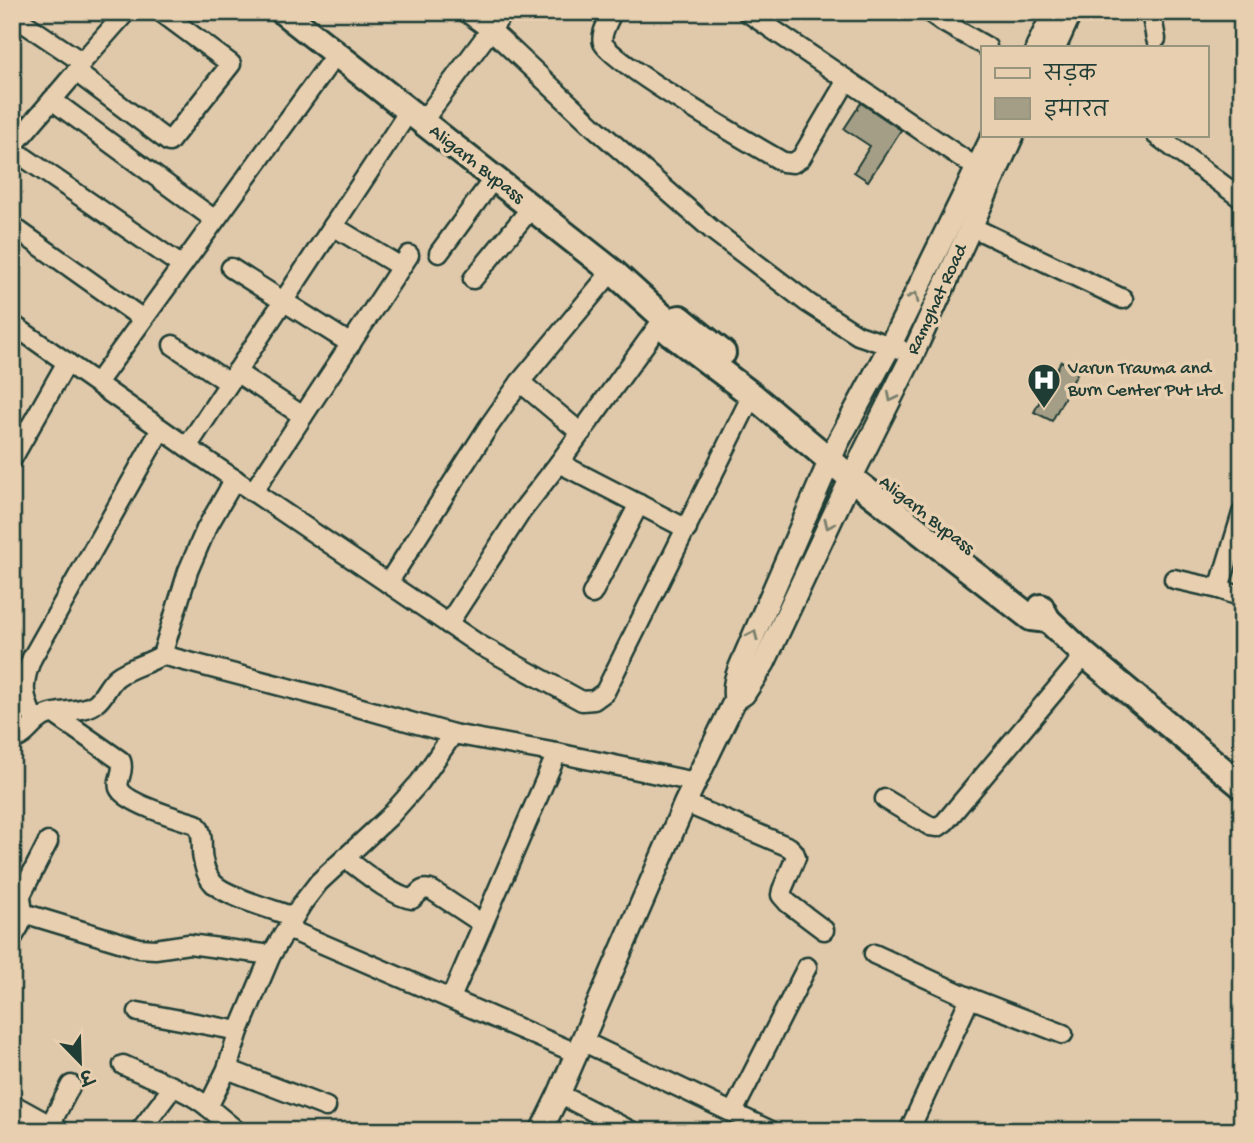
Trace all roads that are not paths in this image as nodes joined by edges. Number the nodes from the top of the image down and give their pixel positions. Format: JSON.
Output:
{"nodes":[{"id":1,"x":126,"y":12,"type":"edge"},
{"id":2,"x":162,"y":12,"type":"edge"},
{"id":3,"x":283,"y":12,"type":"edge"},
{"id":4,"x":466,"y":12,"type":"edge"},
{"id":5,"x":504,"y":12,"type":"edge"},
{"id":6,"x":612,"y":12,"type":"edge"},
{"id":7,"x":747,"y":12,"type":"edge"},
{"id":8,"x":929,"y":12,"type":"edge"},
{"id":9,"x":1054,"y":12,"type":"edge"},
{"id":10,"x":1071,"y":12,"type":"edge"},
{"id":11,"x":1151,"y":12,"type":"edge"},
{"id":12,"x":12,"y":15,"type":"edge"},
{"id":13,"x":491,"y":30,"type":"junction"},
{"id":14,"x":1156,"y":39,"type":"dead end"},
{"id":15,"x":985,"y":46,"type":"edge"},
{"id":16,"x":1037,"y":46,"type":"edge"},
{"id":17,"x":1055,"y":46,"type":"edge"},
{"id":18,"x":336,"y":54,"type":"junction"},
{"id":19,"x":79,"y":67,"type":"junction"},
{"id":20,"x":847,"y":80,"type":"junction"},
{"id":21,"x":52,"y":100,"type":"junction"},
{"id":22,"x":427,"y":109,"type":"junction"},
{"id":23,"x":993,"y":136,"type":"edge"},
{"id":24,"x":1012,"y":136,"type":"edge"},
{"id":25,"x":1157,"y":136,"type":"edge"},
{"id":26,"x":13,"y":144,"type":"edge"},
{"id":27,"x":984,"y":173,"type":"junction"},
{"id":28,"x":494,"y":178,"type":"junction"},
{"id":29,"x":1242,"y":199,"type":"edge"},
{"id":30,"x":531,"y":208,"type":"junction"},
{"id":31,"x":215,"y":220,"type":"junction"},
{"id":32,"x":12,"y":226,"type":"edge"},
{"id":33,"x":333,"y":226,"type":"junction"},
{"id":34,"x":972,"y":227,"type":"junction"},
{"id":35,"x":439,"y":253,"type":"dead end"},
{"id":36,"x":182,"y":266,"type":"junction"},
{"id":37,"x":231,"y":268,"type":"dead end"},
{"id":38,"x":612,"y":271,"type":"junction"},
{"id":39,"x":473,"y":279,"type":"dead end"},
{"id":40,"x":1123,"y":299,"type":"dead end"},
{"id":41,"x":284,"y":301,"type":"junction"},
{"id":42,"x":143,"y":319,"type":"junction"},
{"id":43,"x":665,"y":319,"type":"junction"},
{"id":44,"x":12,"y":324,"type":"edge"},
{"id":45,"x":351,"y":344,"type":"junction"},
{"id":46,"x":173,"y":345,"type":"dead end"},
{"id":47,"x":890,"y":346,"type":"junction"},
{"id":48,"x":913,"y":354,"type":"junction"},
{"id":49,"x":68,"y":362,"type":"junction"},
{"id":50,"x":233,"y":378,"type":"junction"},
{"id":51,"x":520,"y":382,"type":"junction"},
{"id":52,"x":97,"y":383,"type":"junction"},
{"id":53,"x":752,"y":395,"type":"junction"},
{"id":54,"x":303,"y":416,"type":"junction"},
{"id":55,"x":161,"y":429,"type":"junction"},
{"id":56,"x":581,"y":433,"type":"junction"},
{"id":57,"x":187,"y":447,"type":"junction"},
{"id":58,"x":834,"y":452,"type":"junction"},
{"id":59,"x":12,"y":459,"type":"edge"},
{"id":60,"x":559,"y":463,"type":"junction"},
{"id":61,"x":855,"y":470,"type":"junction"},
{"id":62,"x":235,"y":480,"type":"junction"},
{"id":63,"x":253,"y":492,"type":"junction"},
{"id":64,"x":639,"y":504,"type":"junction"},
{"id":65,"x":1242,"y":513,"type":"edge"},
{"id":66,"x":687,"y":529,"type":"junction"},
{"id":67,"x":1174,"y":579,"type":"dead end"},
{"id":68,"x":388,"y":583,"type":"junction"},
{"id":69,"x":1219,"y":589,"type":"junction"},
{"id":70,"x":592,"y":594,"type":"dead end"},
{"id":71,"x":1242,"y":597,"type":"edge"},
{"id":72,"x":448,"y":624,"type":"junction"},
{"id":73,"x":162,"y":655,"type":"junction"},
{"id":74,"x":1085,"y":655,"type":"junction"},
{"id":75,"x":735,"y":700,"type":"junction"},
{"id":76,"x":20,"y":701,"type":"edge"},
{"id":77,"x":54,"y":713,"type":"junction"},
{"id":78,"x":35,"y":722,"type":"junction"},
{"id":79,"x":453,"y":734,"type":"junction"},
{"id":80,"x":12,"y":740,"type":"edge"},
{"id":81,"x":557,"y":753,"type":"junction"},
{"id":82,"x":695,"y":782,"type":"junction"},
{"id":83,"x":1242,"y":786,"type":"edge"},
{"id":84,"x":885,"y":799,"type":"dead end"},
{"id":85,"x":685,"y":803,"type":"junction"},
{"id":86,"x":48,"y":842,"type":"dead end"},
{"id":87,"x":345,"y":858,"type":"junction"},
{"id":88,"x":23,"y":913,"type":"junction"},
{"id":89,"x":291,"y":923,"type":"junction"},
{"id":90,"x":483,"y":925,"type":"junction"},
{"id":91,"x":824,"y":930,"type":"dead end"},
{"id":92,"x":12,"y":939,"type":"edge"},
{"id":93,"x":874,"y":954,"type":"dead end"},
{"id":94,"x":271,"y":955,"type":"junction"},
{"id":95,"x":807,"y":967,"type":"dead end"},
{"id":96,"x":451,"y":998,"type":"junction"},
{"id":97,"x":970,"y":998,"type":"junction"},
{"id":98,"x":138,"y":1012,"type":"dead end"},
{"id":99,"x":239,"y":1031,"type":"junction"},
{"id":100,"x":1063,"y":1034,"type":"dead end"},
{"id":101,"x":579,"y":1047,"type":"junction"},
{"id":102,"x":123,"y":1065,"type":"dead end"},
{"id":103,"x":227,"y":1069,"type":"junction"},
{"id":104,"x":71,"y":1085,"type":"dead end"},
{"id":105,"x":173,"y":1087,"type":"junction"},
{"id":106,"x":559,"y":1094,"type":"junction"},
{"id":107,"x":12,"y":1104,"type":"edge"},
{"id":108,"x":208,"y":1107,"type":"junction"},
{"id":109,"x":326,"y":1107,"type":"dead end"},
{"id":110,"x":733,"y":1112,"type":"junction"},
{"id":111,"x":53,"y":1129,"type":"edge"},
{"id":112,"x":140,"y":1131,"type":"edge"},
{"id":113,"x":237,"y":1131,"type":"edge"},
{"id":114,"x":541,"y":1131,"type":"edge"},
{"id":115,"x":631,"y":1131,"type":"edge"},
{"id":116,"x":771,"y":1131,"type":"edge"},
{"id":117,"x":909,"y":1131,"type":"edge"}],
"edges":[{"from":1,"to":19,"type":"street"},
{"from":2,"to":19,"type":"street"},
{"from":3,"to":18,"type":"highway","name":"Aligarh Bypass"},
{"from":4,"to":13,"type":"street"},
{"from":5,"to":13,"type":"street"},
{"from":6,"to":20,"type":"street"},
{"from":7,"to":20,"type":"street"},
{"from":8,"to":15,"type":"street"},
{"from":9,"to":16,"type":"main road"},
{"from":10,"to":17,"type":"main road"},
{"from":11,"to":14,"type":"street"},
{"from":12,"to":19,"type":"street"},
{"from":13,"to":22,"type":"street"},
{"from":13,"to":47,"type":"street"},
{"from":18,"to":22,"type":"highway","name":"Aligarh Bypass"},
{"from":18,"to":31,"type":"street"},
{"from":19,"to":21,"type":"street"},
{"from":20,"to":27,"type":"street"},
{"from":21,"to":26,"type":"street"},
{"from":21,"to":31,"type":"street"},
{"from":22,"to":28,"type":"highway","name":"Aligarh Bypass"},
{"from":22,"to":33,"type":"street"},
{"from":23,"to":27,"type":"main road","name":"Ramghat Road"},
{"from":24,"to":27,"type":"main road","name":"Ramghat Road"},
{"from":25,"to":29,"type":"street"},
{"from":26,"to":36,"type":"street"},
{"from":27,"to":34,"type":"main road","name":"Ramghat Road"},
{"from":47,"to":27,"type":"main road","name":"Ramghat Road","one_way":true},
{"from":28,"to":30,"type":"highway","name":"Aligarh Bypass"},
{"from":28,"to":35,"type":"street"},
{"from":30,"to":38,"type":"highway","name":"Aligarh Bypass"},
{"from":30,"to":39,"type":"street"},
{"from":31,"to":36,"type":"street"},
{"from":32,"to":42,"type":"street"},
{"from":33,"to":41,"type":"street"},
{"from":33,"to":45,"type":"street"},
{"from":34,"to":40,"type":"street"},
{"from":34,"to":48,"type":"main road","name":"Ramghat Road"},
{"from":36,"to":42,"type":"street"},
{"from":37,"to":41,"type":"street"},
{"from":38,"to":43,"type":"highway","name":"Aligarh Bypass"},
{"from":38,"to":51,"type":"street"},
{"from":41,"to":45,"type":"street"},
{"from":41,"to":50,"type":"street"},
{"from":42,"to":52,"type":"street"},
{"from":43,"to":53,"type":"highway","name":"Aligarh Bypass"},
{"from":43,"to":56,"type":"street"},
{"from":43,"to":58,"type":"highway","name":"Aligarh Bypass"},
{"from":44,"to":49,"type":"street"},
{"from":45,"to":54,"type":"street"},
{"from":46,"to":50,"type":"street"},
{"from":47,"to":48,"type":"street"},
{"from":47,"to":58,"type":"main road","name":"Ramghat Road"},
{"from":48,"to":61,"type":"main road","name":"Ramghat Road","one_way":true},
{"from":49,"to":52,"type":"street"},
{"from":49,"to":59,"type":"street"},
{"from":50,"to":54,"type":"street"},
{"from":50,"to":57,"type":"street"},
{"from":51,"to":56,"type":"street"},
{"from":51,"to":68,"type":"street"},
{"from":52,"to":55,"type":"street"},
{"from":53,"to":58,"type":"highway","name":"Aligarh Bypass"},
{"from":53,"to":66,"type":"street"},
{"from":54,"to":63,"type":"street"},
{"from":55,"to":57,"type":"street"},
{"from":55,"to":76,"type":"street"},
{"from":56,"to":60,"type":"street"},
{"from":57,"to":62,"type":"street"},
{"from":58,"to":61,"type":"highway","name":"Aligarh Bypass"},
{"from":75,"to":58,"type":"main road","name":"Ramghat Road","one_way":true},
{"from":60,"to":64,"type":"street"},
{"from":60,"to":72,"type":"street"},
{"from":61,"to":74,"type":"highway","name":"Aligarh Bypass"},
{"from":61,"to":75,"type":"main road","name":"Ramghat Road","one_way":true},
{"from":62,"to":63,"type":"street"},
{"from":62,"to":73,"type":"street"},
{"from":63,"to":68,"type":"street"},
{"from":64,"to":66,"type":"street"},
{"from":64,"to":70,"type":"street"},
{"from":65,"to":69,"type":"street"},
{"from":66,"to":72,"type":"street"},
{"from":67,"to":69,"type":"street"},
{"from":68,"to":72,"type":"street"},
{"from":69,"to":71,"type":"street"},
{"from":73,"to":77,"type":"street"},
{"from":73,"to":79,"type":"street"},
{"from":74,"to":83,"type":"highway","name":"Aligarh Bypass"},
{"from":74,"to":84,"type":"street"},
{"from":75,"to":82,"type":"main road"},
{"from":76,"to":78,"type":"street"},
{"from":77,"to":78,"type":"street"},
{"from":77,"to":89,"type":"street"},
{"from":78,"to":80,"type":"street"},
{"from":79,"to":81,"type":"street"},
{"from":79,"to":87,"type":"street"},
{"from":81,"to":82,"type":"street"},
{"from":81,"to":90,"type":"street"},
{"from":82,"to":85,"type":"main road"},
{"from":85,"to":91,"type":"street"},
{"from":85,"to":101,"type":"main road"},
{"from":86,"to":88,"type":"street"},
{"from":87,"to":89,"type":"street"},
{"from":87,"to":90,"type":"street"},
{"from":88,"to":92,"type":"street"},
{"from":88,"to":94,"type":"street"},
{"from":89,"to":94,"type":"street"},
{"from":89,"to":96,"type":"street"},
{"from":90,"to":96,"type":"street"},
{"from":93,"to":97,"type":"street"},
{"from":94,"to":99,"type":"street"},
{"from":95,"to":110,"type":"street"},
{"from":96,"to":101,"type":"street"},
{"from":97,"to":100,"type":"street"},
{"from":97,"to":117,"type":"street"},
{"from":98,"to":99,"type":"street"},
{"from":99,"to":103,"type":"street"},
{"from":101,"to":106,"type":"main road"},
{"from":101,"to":110,"type":"street"},
{"from":102,"to":105,"type":"street"},
{"from":103,"to":108,"type":"street"},
{"from":103,"to":109,"type":"street"},
{"from":104,"to":111,"type":"street"},
{"from":105,"to":108,"type":"street"},
{"from":105,"to":112,"type":"street"},
{"from":106,"to":114,"type":"main road"},
{"from":106,"to":115,"type":"street"},
{"from":107,"to":111,"type":"street"},
{"from":108,"to":113,"type":"street"},
{"from":110,"to":116,"type":"street"}]}
